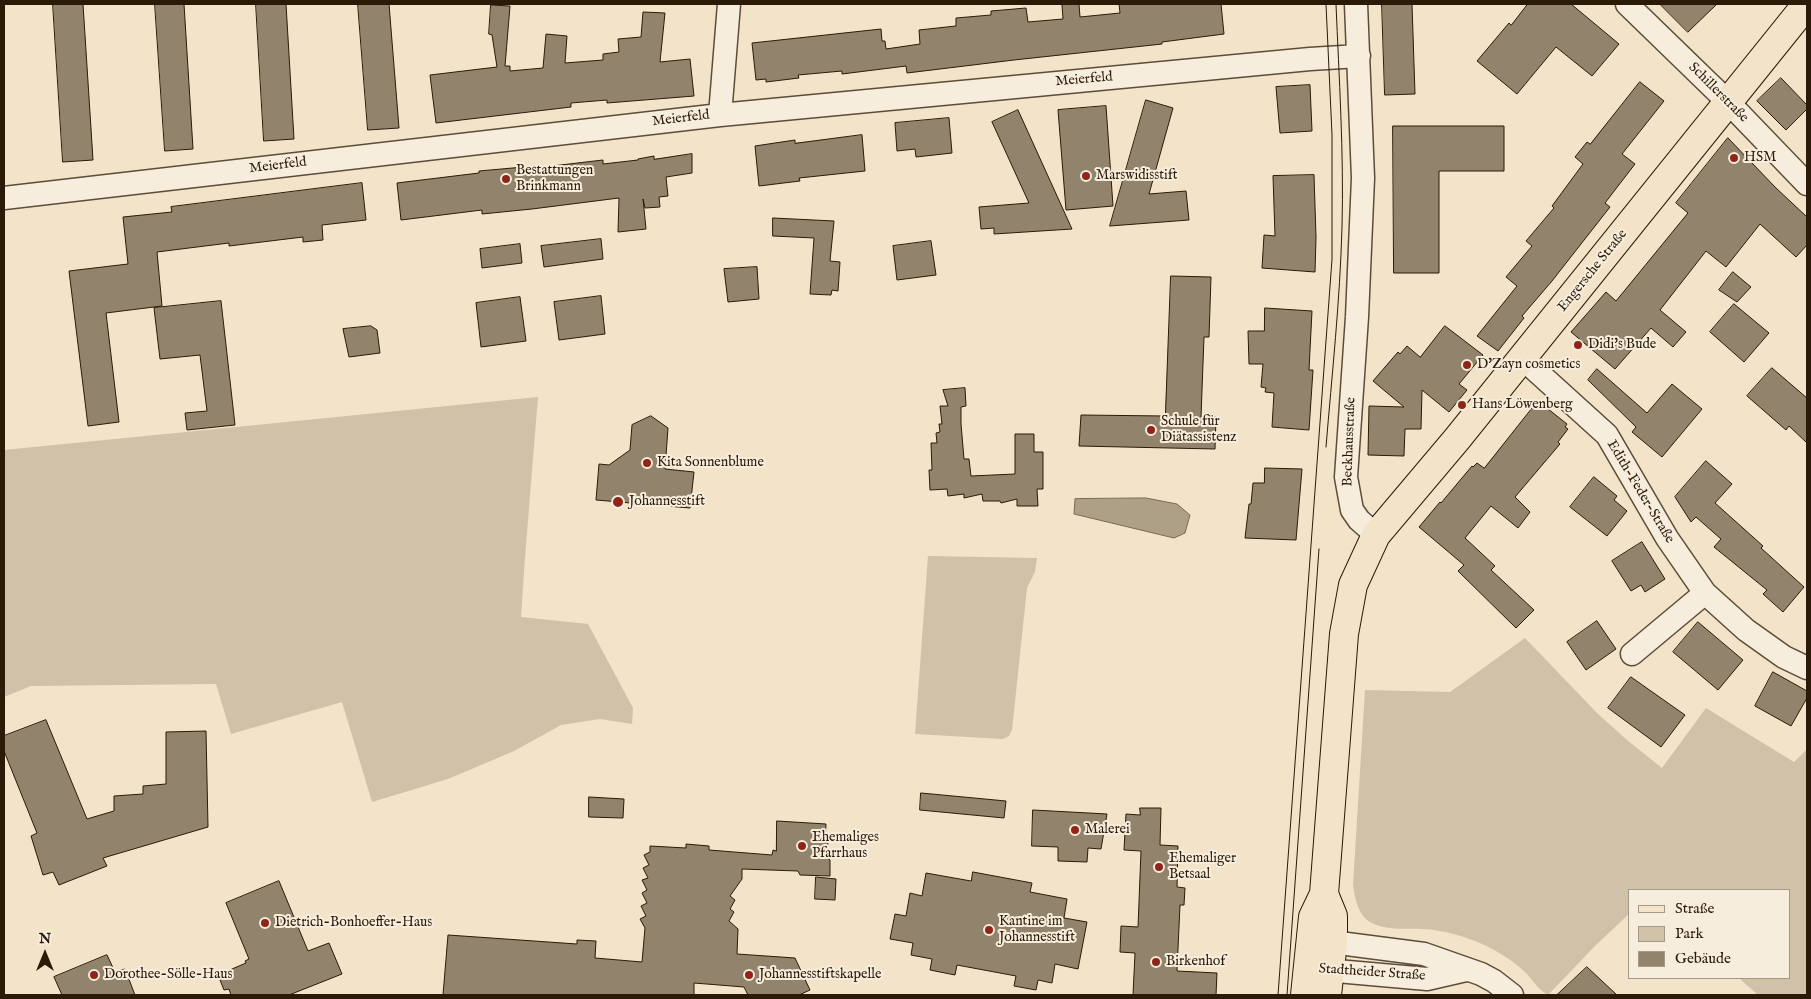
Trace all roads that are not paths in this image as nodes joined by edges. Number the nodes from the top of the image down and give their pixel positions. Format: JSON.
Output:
{"nodes":[{"id":1,"x":729,"y":4,"type":"edge"},
{"id":2,"x":1356,"y":4,"type":"edge"},
{"id":3,"x":1628,"y":4,"type":"edge"},
{"id":4,"x":1807,"y":4,"type":"edge"},
{"id":5,"x":1359,"y":56,"type":"junction"},
{"id":6,"x":1729,"y":103,"type":"junction"},
{"id":7,"x":720,"y":115,"type":"junction"},
{"id":8,"x":1807,"y":184,"type":"edge"},
{"id":9,"x":4,"y":198,"type":"edge"},
{"id":10,"x":1522,"y":358,"type":"junction"},
{"id":11,"x":1376,"y":535,"type":"junction"},
{"id":12,"x":1705,"y":593,"type":"junction"},
{"id":13,"x":1632,"y":654,"type":"dead end"},
{"id":14,"x":1807,"y":668,"type":"edge"},
{"id":15,"x":1322,"y":940,"type":"junction"},
{"id":16,"x":1466,"y":970,"type":"junction"},
{"id":17,"x":1322,"y":978,"type":"edge"},
{"id":18,"x":1305,"y":995,"type":"edge"},
{"id":19,"x":1512,"y":995,"type":"edge"}],
"edges":[{"from":1,"to":7,"type":"street"},
{"from":2,"to":5,"type":"street","name":"Beckhausstraße"},
{"from":3,"to":6,"type":"street","name":"Schillerstraße"},
{"from":4,"to":6,"type":"main road","name":"Engersche Straße"},
{"from":5,"to":7,"type":"street","name":"Meierfeld"},
{"from":5,"to":11,"type":"street","name":"Beckhausstraße"},
{"from":6,"to":8,"type":"street","name":"Schillerstraße"},
{"from":6,"to":10,"type":"main road","name":"Engersche Straße"},
{"from":7,"to":9,"type":"street","name":"Meierfeld"},
{"from":10,"to":11,"type":"main road","name":"Engersche Straße"},
{"from":10,"to":12,"type":"street","name":"Edith-Feder-Straße"},
{"from":11,"to":15,"type":"main road"},
{"from":12,"to":13,"type":"street"},
{"from":12,"to":14,"type":"street","name":"Edith-Feder-Straße"},
{"from":15,"to":16,"type":"street","name":"Stadtheider Straße"},
{"from":15,"to":17,"type":"main road"},
{"from":16,"to":17,"type":"street","name":"Stadtheider Straße"},
{"from":16,"to":19,"type":"street","name":"Stadtheider Straße"},
{"from":17,"to":18,"type":"main road"}]}
